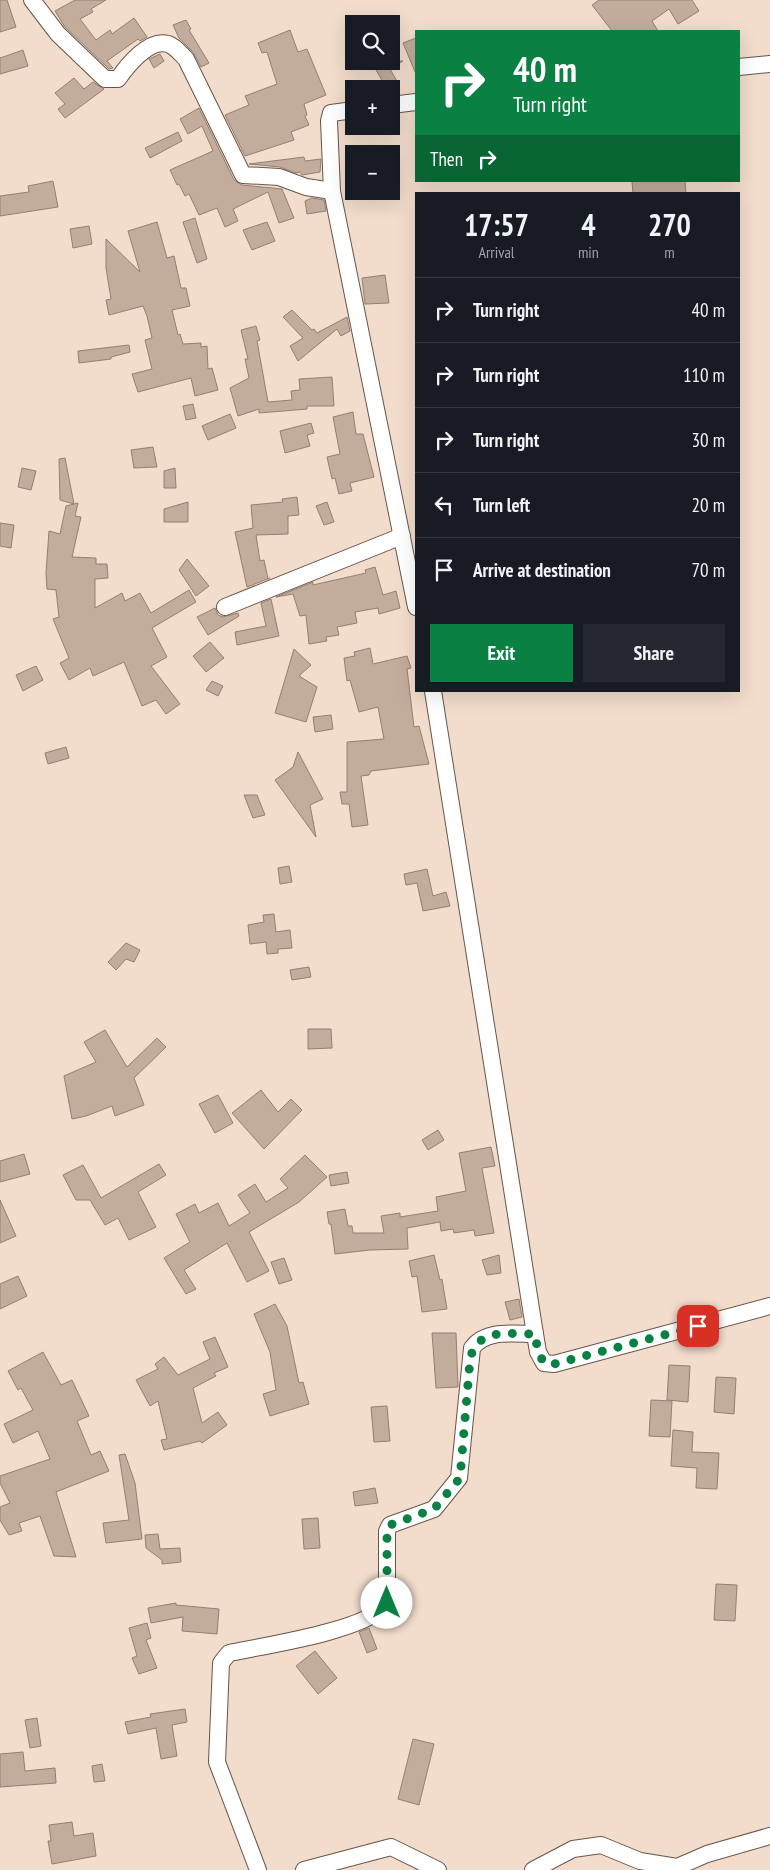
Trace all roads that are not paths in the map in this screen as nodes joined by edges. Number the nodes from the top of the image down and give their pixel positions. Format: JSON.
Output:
{"nodes":[{"id":1,"x":32,"y":0,"type":"edge"},
{"id":2,"x":770,"y":64,"type":"edge"},
{"id":3,"x":740,"y":67,"type":"edge"},
{"id":4,"x":415,"y":102,"type":"edge"},
{"id":5,"x":400,"y":104,"type":"edge"},
{"id":6,"x":345,"y":111,"type":"edge"},
{"id":7,"x":332,"y":192,"type":"junction"},
{"id":8,"x":402,"y":536,"type":"junction"},
{"id":9,"x":415,"y":602,"type":"edge"},
{"id":10,"x":225,"y":607,"type":"dead end"},
{"id":11,"x":433,"y":692,"type":"edge"},
{"id":12,"x":770,"y":1306,"type":"edge"},
{"id":13,"x":535,"y":1334,"type":"junction"},
{"id":14,"x":770,"y":1836,"type":"edge"},
{"id":15,"x":258,"y":1870,"type":"edge"},
{"id":16,"x":304,"y":1870,"type":"edge"},
{"id":17,"x":438,"y":1870,"type":"edge"},
{"id":18,"x":533,"y":1870,"type":"edge"}],
"edges":[{"from":1,"to":7,"type":"street"},
{"from":2,"to":3,"type":"street"},
{"from":4,"to":5,"type":"street"},
{"from":6,"to":7,"type":"street"},
{"from":7,"to":8,"type":"street"},
{"from":8,"to":9,"type":"street"},
{"from":8,"to":10,"type":"street"},
{"from":11,"to":13,"type":"street"},
{"from":12,"to":13,"type":"street"},
{"from":13,"to":15,"type":"street"},
{"from":14,"to":18,"type":"street"},
{"from":16,"to":17,"type":"street"}]}
